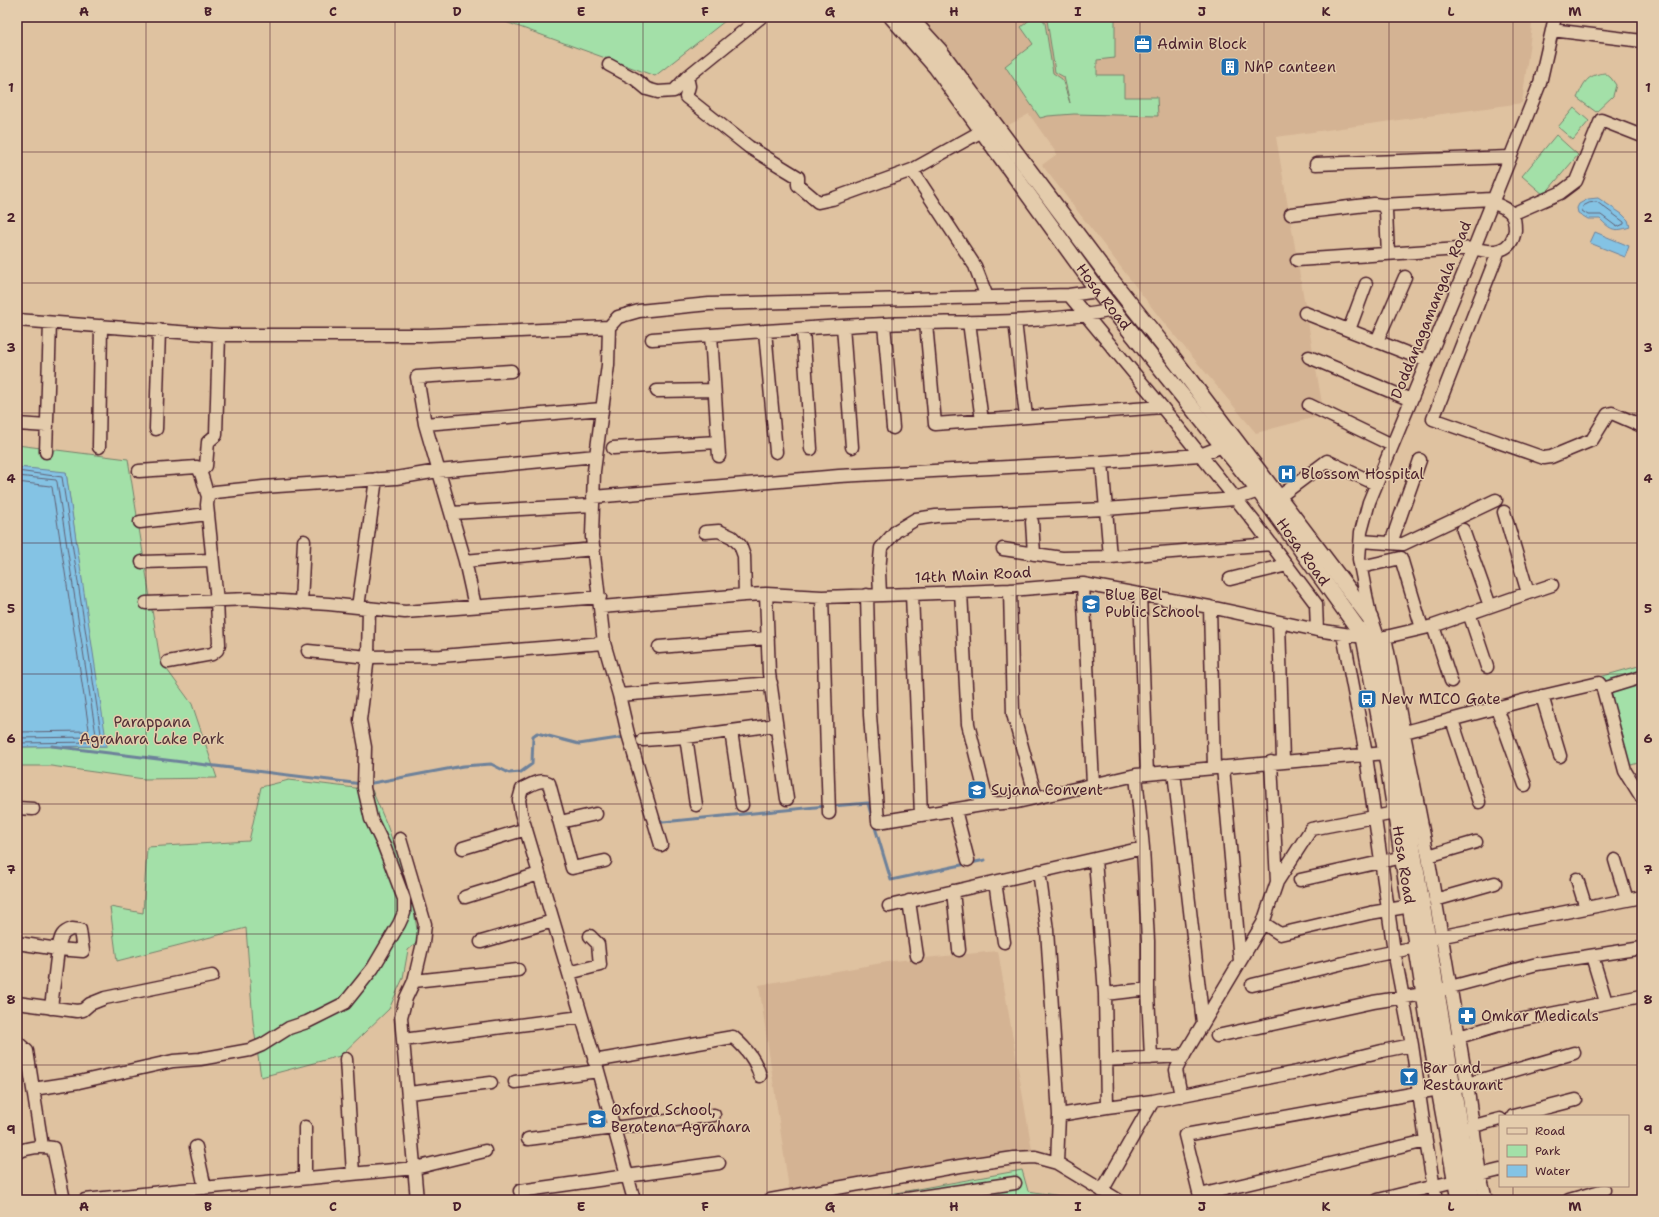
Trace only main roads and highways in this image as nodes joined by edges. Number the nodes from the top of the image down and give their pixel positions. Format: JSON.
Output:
{"nodes":[{"id":1,"x":892,"y":17,"type":"edge"},
{"id":2,"x":909,"y":17,"type":"edge"},
{"id":3,"x":1167,"y":350,"type":"junction"},
{"id":4,"x":1156,"y":363,"type":"junction"},
{"id":5,"x":1376,"y":638,"type":"junction"},
{"id":6,"x":1429,"y":941,"type":"junction"},
{"id":7,"x":1437,"y":990,"type":"junction"},
{"id":8,"x":1453,"y":1087,"type":"junction"},
{"id":9,"x":1468,"y":1178,"type":"junction"},
{"id":10,"x":1459,"y":1200,"type":"edge"},
{"id":11,"x":1472,"y":1200,"type":"edge"}],
"edges":[{"from":1,"to":4,"type":"main road","name":"Hosa Road"},
{"from":2,"to":3,"type":"main road","name":"Hosa Road"},
{"from":3,"to":4,"type":"main road"},
{"from":3,"to":5,"type":"main road","name":"Hosa Road"},
{"from":4,"to":5,"type":"main road","name":"Hosa Road"},
{"from":5,"to":6,"type":"main road","name":"Hosa Road"},
{"from":5,"to":6,"type":"main road","name":"Hosa Road"},
{"from":6,"to":7,"type":"main road","name":"Hosa Road"},
{"from":7,"to":8,"type":"main road","name":"Hosa Road"},
{"from":7,"to":8,"type":"main road","name":"Hosa Road"},
{"from":8,"to":9,"type":"main road","name":"Hosa Road"},
{"from":8,"to":9,"type":"main road","name":"Hosa Road"},
{"from":9,"to":10,"type":"main road","name":"Hosa Road"},
{"from":9,"to":11,"type":"main road","name":"Hosa Road"}]}
